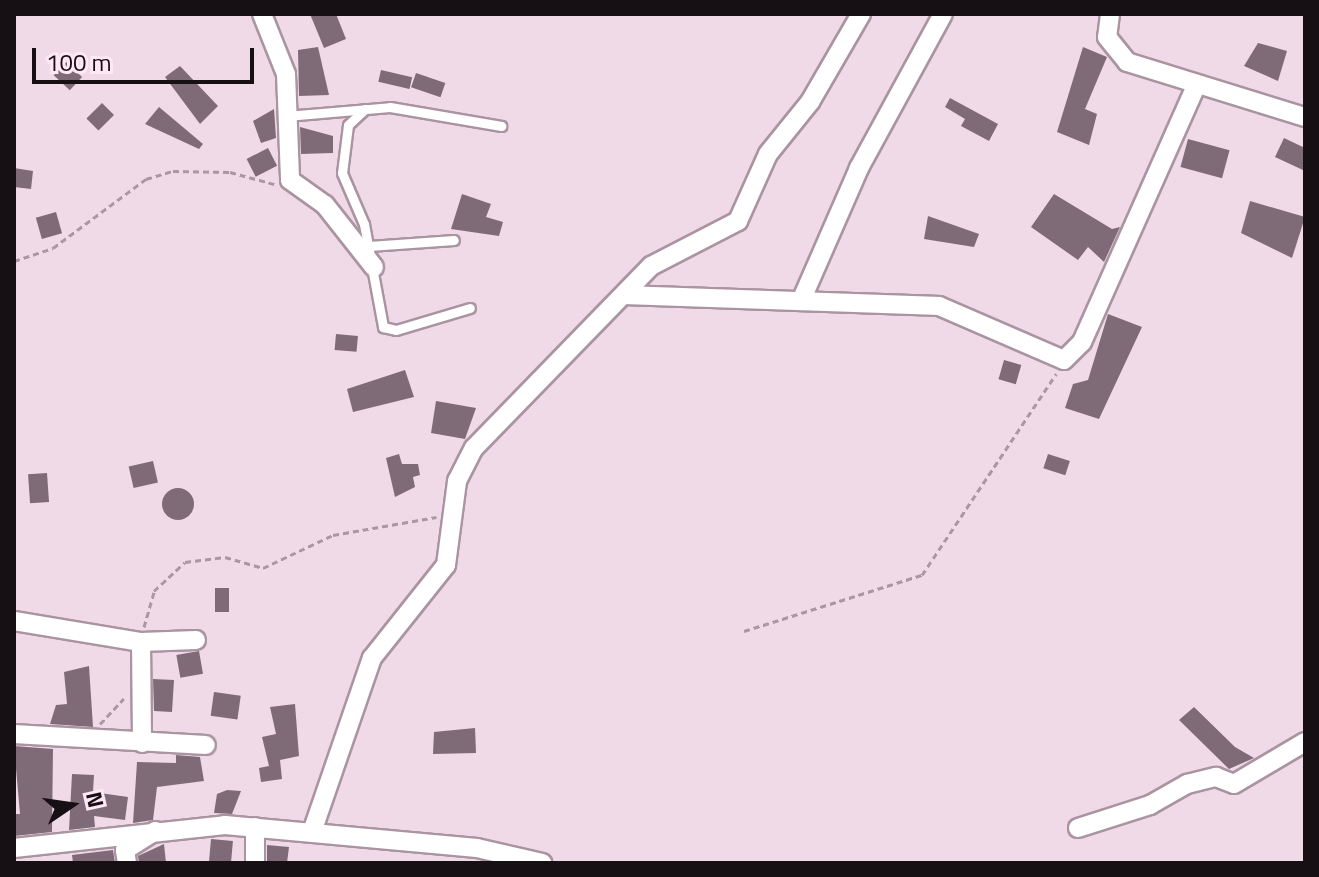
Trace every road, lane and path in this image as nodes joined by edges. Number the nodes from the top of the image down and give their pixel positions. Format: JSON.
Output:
{"nodes":[{"id":1,"x":262,"y":14,"type":"edge"},
{"id":2,"x":861,"y":14,"type":"edge"},
{"id":3,"x":943,"y":14,"type":"edge"},
{"id":4,"x":1110,"y":14,"type":"edge"},
{"id":5,"x":1196,"y":86,"type":"junction"},
{"id":6,"x":365,"y":109,"type":"junction"},
{"id":7,"x":282,"y":116,"type":"junction"},
{"id":8,"x":1305,"y":117,"type":"edge"},
{"id":9,"x":501,"y":126,"type":"dead end"},
{"id":10,"x":298,"y":190,"type":"junction"},
{"id":11,"x":454,"y":240,"type":"dead end"},
{"id":12,"x":369,"y":246,"type":"junction"},
{"id":13,"x":14,"y":261,"type":"edge"},
{"id":14,"x":374,"y":267,"type":"junction"},
{"id":15,"x":626,"y":295,"type":"junction"},
{"id":16,"x":801,"y":301,"type":"junction"},
{"id":17,"x":470,"y":308,"type":"dead end"},
{"id":18,"x":1064,"y":360,"type":"junction"},
{"id":19,"x":452,"y":515,"type":"junction"},
{"id":20,"x":14,"y":621,"type":"edge"},
{"id":21,"x":744,"y":631,"type":"dead end"},
{"id":22,"x":196,"y":640,"type":"dead end"},
{"id":23,"x":141,"y":642,"type":"junction"},
{"id":24,"x":139,"y":688,"type":"junction"},
{"id":25,"x":14,"y":734,"type":"edge"},
{"id":26,"x":85,"y":737,"type":"junction"},
{"id":27,"x":1305,"y":742,"type":"edge"},
{"id":28,"x":142,"y":743,"type":"junction"},
{"id":29,"x":206,"y":745,"type":"dead end"},
{"id":30,"x":255,"y":827,"type":"junction"},
{"id":31,"x":159,"y":828,"type":"junction"},
{"id":32,"x":1078,"y":828,"type":"dead end"},
{"id":33,"x":312,"y":832,"type":"junction"},
{"id":34,"x":14,"y":848,"type":"edge"},
{"id":35,"x":127,"y":863,"type":"edge"},
{"id":36,"x":255,"y":863,"type":"edge"},
{"id":37,"x":542,"y":863,"type":"edge"}],
"edges":[{"from":1,"to":7,"type":"street"},
{"from":2,"to":15,"type":"street"},
{"from":3,"to":16,"type":"street"},
{"from":4,"to":5,"type":"street"},
{"from":5,"to":8,"type":"street"},
{"from":5,"to":18,"type":"street"},
{"from":6,"to":7,"type":"lane"},
{"from":6,"to":9,"type":"lane"},
{"from":6,"to":12,"type":"lane"},
{"from":7,"to":10,"type":"street"},
{"from":10,"to":13,"type":"path"},
{"from":10,"to":14,"type":"street"},
{"from":11,"to":12,"type":"lane"},
{"from":12,"to":14,"type":"lane"},
{"from":14,"to":17,"type":"lane"},
{"from":15,"to":16,"type":"street"},
{"from":15,"to":19,"type":"street"},
{"from":16,"to":18,"type":"street"},
{"from":18,"to":21,"type":"path"},
{"from":19,"to":23,"type":"path"},
{"from":19,"to":33,"type":"street"},
{"from":20,"to":23,"type":"street"},
{"from":22,"to":23,"type":"street"},
{"from":23,"to":24,"type":"street"},
{"from":24,"to":26,"type":"path"},
{"from":24,"to":28,"type":"street"},
{"from":25,"to":26,"type":"street"},
{"from":26,"to":28,"type":"street"},
{"from":27,"to":32,"type":"street"},
{"from":28,"to":29,"type":"street"},
{"from":30,"to":31,"type":"street"},
{"from":30,"to":33,"type":"street"},
{"from":30,"to":36,"type":"street"},
{"from":31,"to":34,"type":"street"},
{"from":31,"to":35,"type":"street"},
{"from":33,"to":37,"type":"street"}]}
